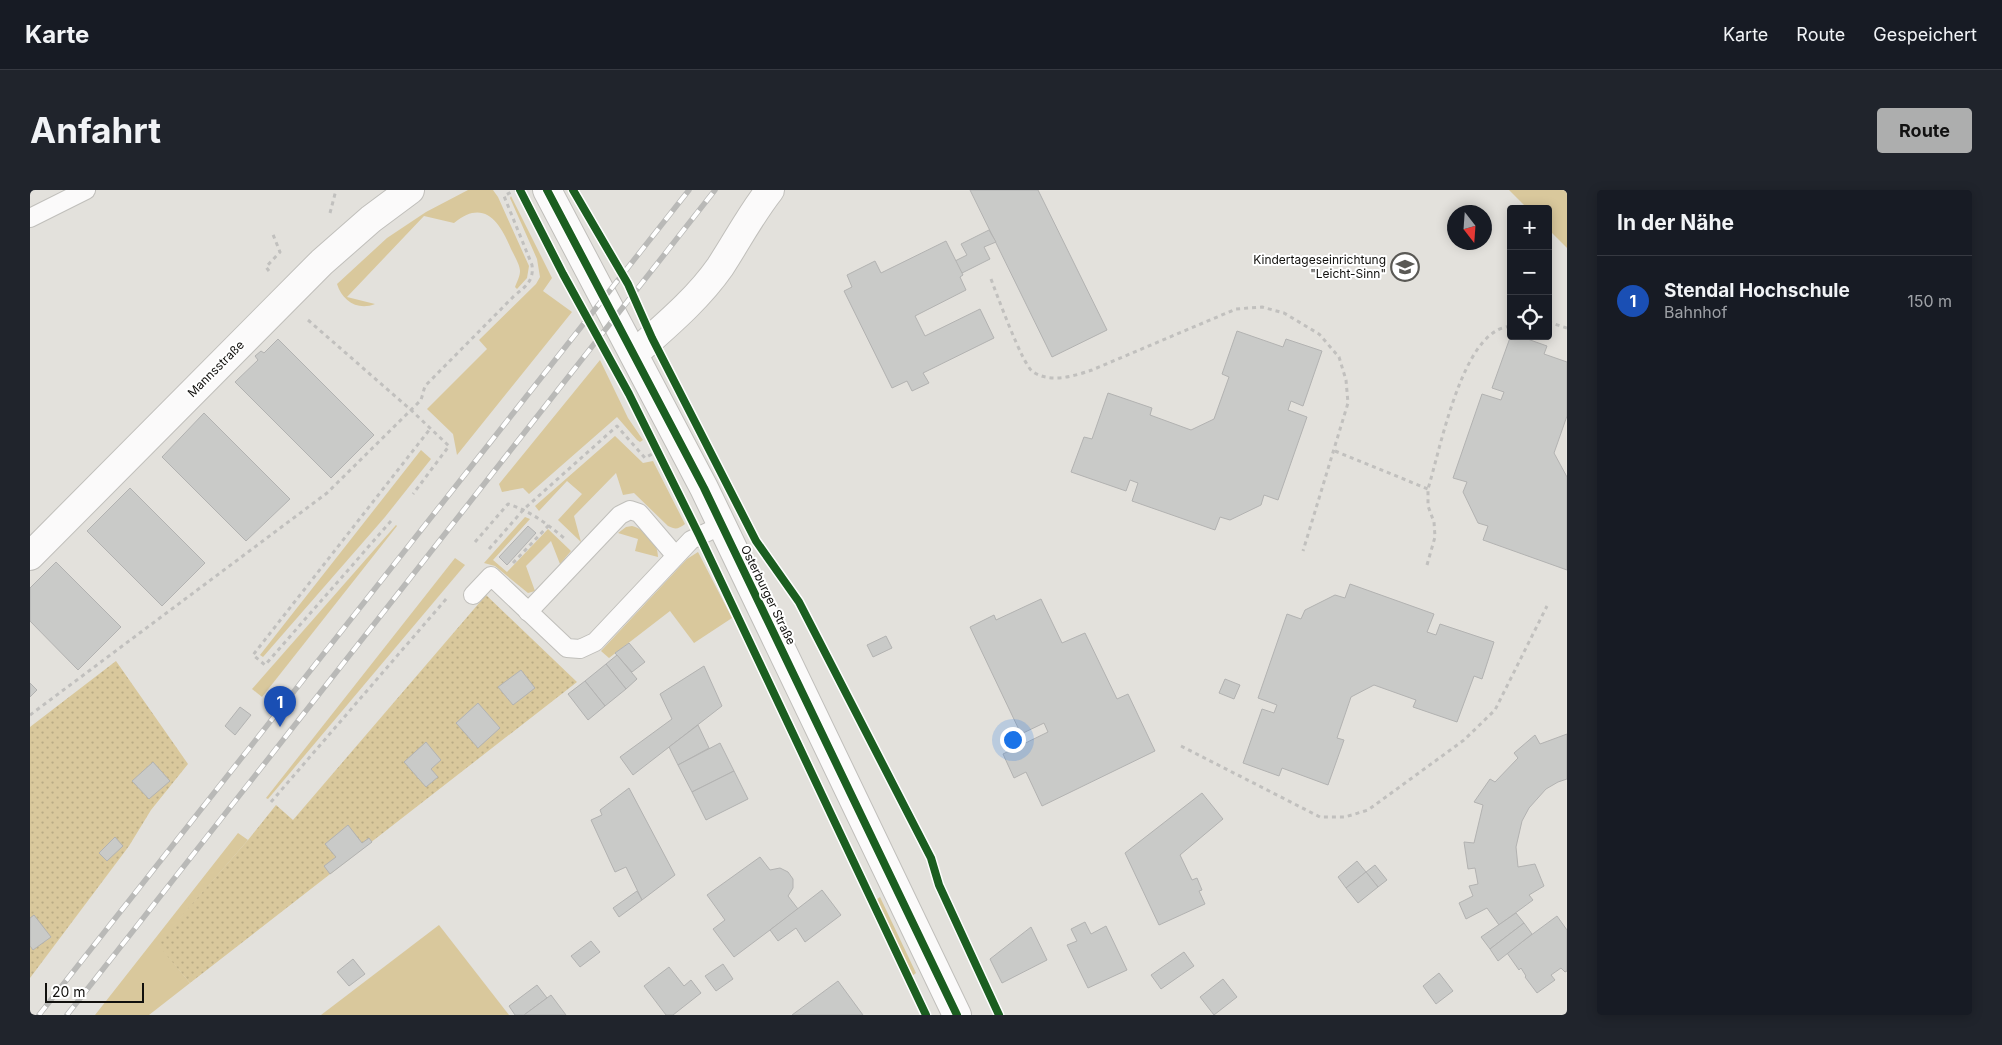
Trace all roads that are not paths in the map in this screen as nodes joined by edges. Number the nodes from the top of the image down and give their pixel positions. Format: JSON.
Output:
{"nodes":[{"id":1,"x":86,"y":190,"type":"edge"},
{"id":2,"x":410,"y":190,"type":"edge"},
{"id":3,"x":548,"y":190,"type":"edge"},
{"id":4,"x":770,"y":190,"type":"edge"},
{"id":5,"x":30,"y":218,"type":"edge"},
{"id":6,"x":634,"y":354,"type":"junction"},
{"id":7,"x":722,"y":525,"type":"junction"},
{"id":8,"x":675,"y":555,"type":"junction"},
{"id":9,"x":30,"y":556,"type":"edge"},
{"id":10,"x":473,"y":595,"type":"dead end"},
{"id":11,"x":528,"y":612,"type":"junction"},
{"id":12,"x":957,"y":1015,"type":"edge"}],
"edges":[{"from":1,"to":5,"type":"lane"},
{"from":2,"to":9,"type":"street","name":"Mannsstraße"},
{"from":3,"to":6,"type":"street","name":"Osterburger Straße"},
{"from":4,"to":6,"type":"street"},
{"from":6,"to":7,"type":"street","name":"Osterburger Straße"},
{"from":7,"to":8,"type":"lane"},
{"from":7,"to":12,"type":"street","name":"Osterburger Straße"},
{"from":8,"to":11,"type":"lane"},
{"from":8,"to":11,"type":"lane"},
{"from":10,"to":11,"type":"lane"}]}
